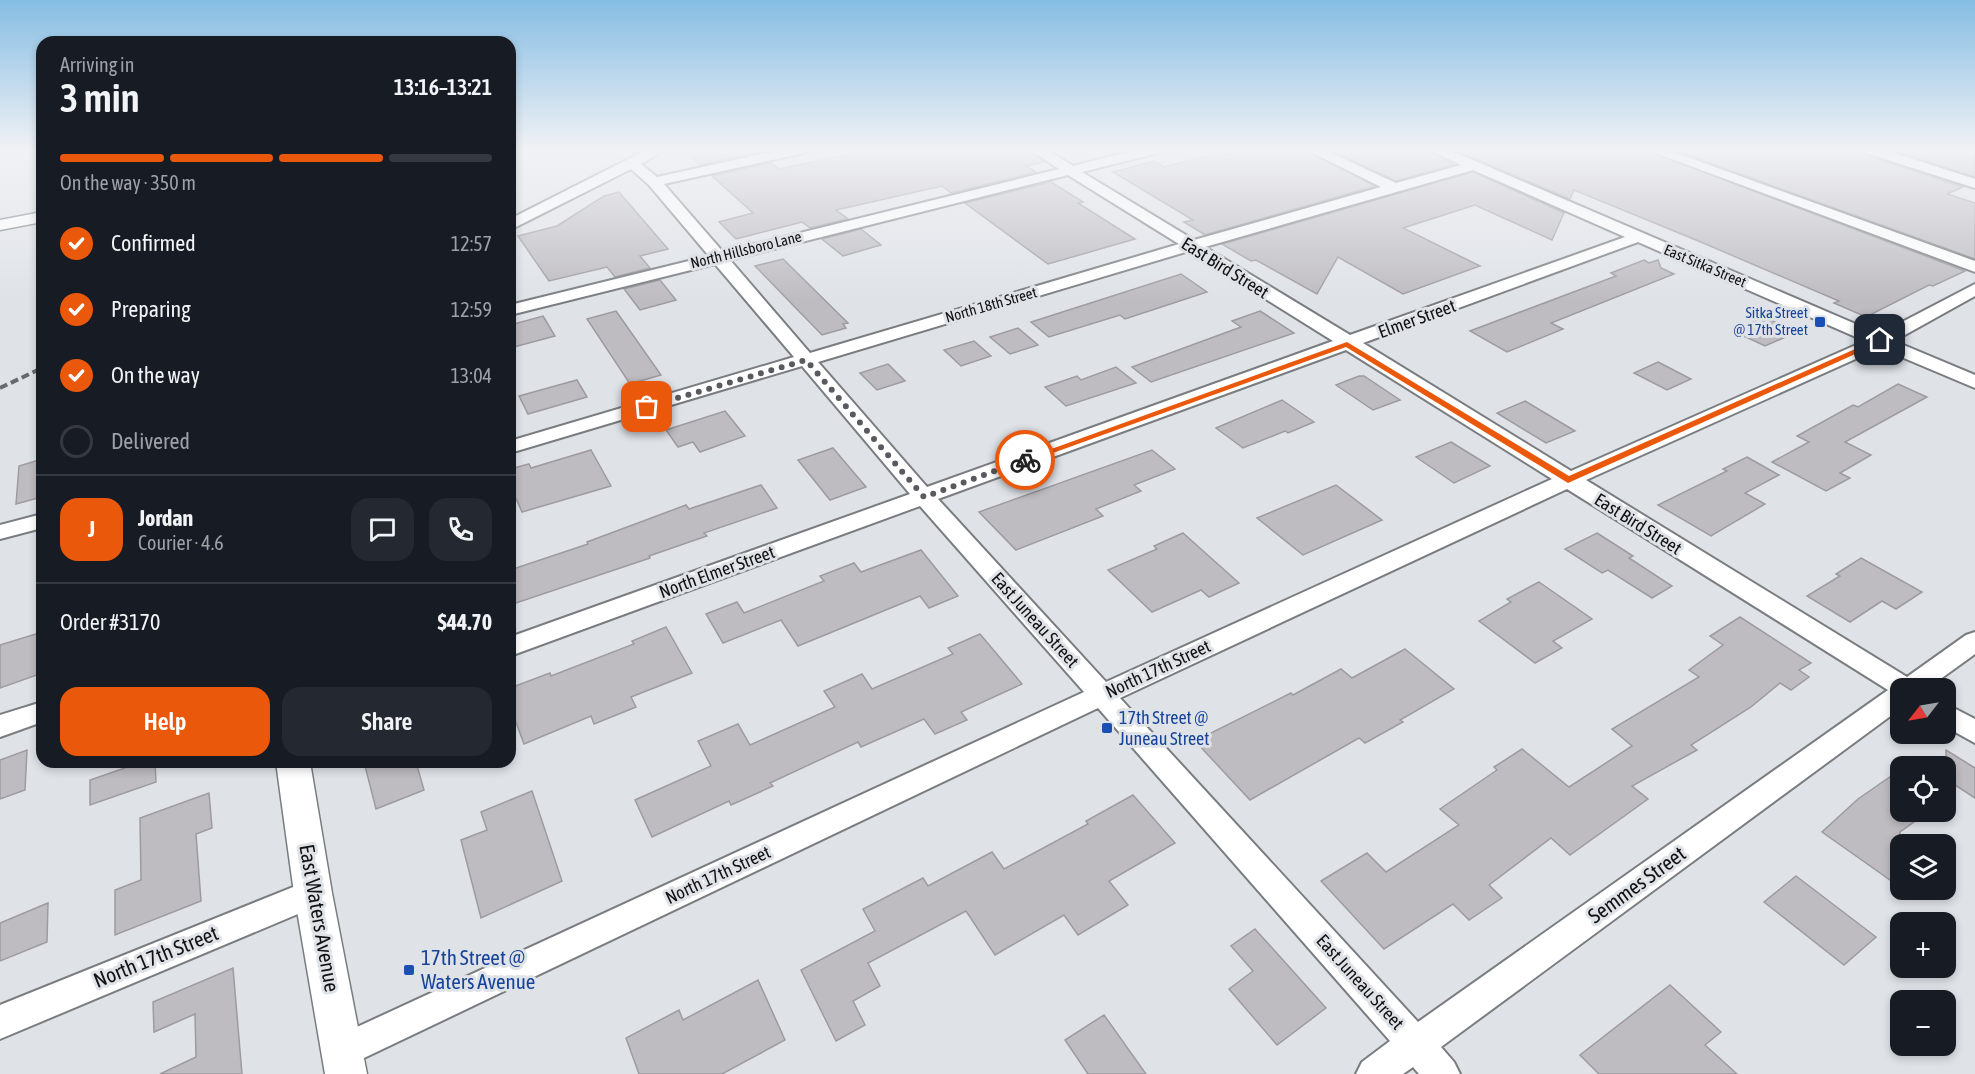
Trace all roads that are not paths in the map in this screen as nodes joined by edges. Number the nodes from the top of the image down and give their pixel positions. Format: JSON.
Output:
{"nodes":[{"id":1,"x":561,"y":199,"type":"edge"},
{"id":2,"x":669,"y":199,"type":"edge"},
{"id":3,"x":956,"y":199,"type":"edge"},
{"id":4,"x":1116,"y":199,"type":"edge"},
{"id":5,"x":1355,"y":199,"type":"edge"},
{"id":6,"x":1550,"y":199,"type":"edge"},
{"id":7,"x":1789,"y":199,"type":"edge"},
{"id":8,"x":36,"y":218,"type":"edge"},
{"id":9,"x":516,"y":222,"type":"edge"},
{"id":10,"x":0,"y":225,"type":"edge"},
{"id":11,"x":1638,"y":237,"type":"junction"},
{"id":12,"x":1190,"y":246,"type":"junction"},
{"id":13,"x":718,"y":257,"type":"junction"},
{"id":14,"x":1975,"y":267,"type":"edge"},
{"id":15,"x":1975,"y":289,"type":"edge"},
{"id":16,"x":516,"y":308,"type":"edge"},
{"id":17,"x":1880,"y":340,"type":"junction"},
{"id":18,"x":1347,"y":344,"type":"junction"},
{"id":19,"x":806,"y":360,"type":"junction"},
{"id":20,"x":1975,"y":382,"type":"edge"},
{"id":21,"x":516,"y":445,"type":"edge"},
{"id":22,"x":1568,"y":480,"type":"junction"},
{"id":23,"x":924,"y":497,"type":"junction"},
{"id":24,"x":36,"y":523,"type":"edge"},
{"id":25,"x":0,"y":532,"type":"edge"},
{"id":26,"x":1975,"y":641,"type":"edge"},
{"id":27,"x":516,"y":645,"type":"edge"},
{"id":28,"x":1924,"y":678,"type":"edge"},
{"id":29,"x":1890,"y":679,"type":"edge"},
{"id":30,"x":1102,"y":695,"type":"junction"},
{"id":31,"x":1890,"y":702,"type":"edge"},
{"id":32,"x":36,"y":714,"type":"edge"},
{"id":33,"x":1956,"y":720,"type":"edge"},
{"id":34,"x":0,"y":726,"type":"edge"},
{"id":35,"x":1975,"y":732,"type":"edge"},
{"id":36,"x":295,"y":768,"type":"edge"},
{"id":37,"x":313,"y":893,"type":"junction"},
{"id":38,"x":0,"y":1022,"type":"edge"},
{"id":39,"x":1416,"y":1044,"type":"junction"},
{"id":40,"x":345,"y":1063,"type":"edge"},
{"id":41,"x":1374,"y":1074,"type":"edge"},
{"id":42,"x":1442,"y":1074,"type":"edge"}],
"edges":[{"from":1,"to":9,"type":"street"},
{"from":2,"to":13,"type":"street","name":"East Juneau Street"},
{"from":3,"to":13,"type":"street","name":"North Hillsboro Lane"},
{"from":4,"to":12,"type":"street","name":"East Bird Street"},
{"from":5,"to":12,"type":"street","name":"North 18th Street"},
{"from":6,"to":11,"type":"street","name":"East Sitka Street"},
{"from":7,"to":14,"type":"street"},
{"from":8,"to":10,"type":"street"},
{"from":11,"to":17,"type":"street","name":"East Sitka Street"},
{"from":11,"to":18,"type":"street","name":"Elmer Street"},
{"from":12,"to":18,"type":"street","name":"East Bird Street"},
{"from":12,"to":19,"type":"street","name":"North 18th Street"},
{"from":13,"to":16,"type":"street","name":"North Hillsboro Lane"},
{"from":13,"to":19,"type":"street","name":"East Juneau Street"},
{"from":15,"to":17,"type":"street","name":"North 17th Street"},
{"from":17,"to":20,"type":"street","name":"East Sitka Street"},
{"from":17,"to":22,"type":"street","name":"North 17th Street"},
{"from":18,"to":22,"type":"street","name":"East Bird Street"},
{"from":18,"to":23,"type":"street","name":"Elmer Street"},
{"from":19,"to":21,"type":"street","name":"North 18th Street"},
{"from":19,"to":23,"type":"street","name":"East Juneau Street"},
{"from":22,"to":29,"type":"street","name":"East Bird Street"},
{"from":22,"to":30,"type":"street","name":"North 17th Street"},
{"from":23,"to":27,"type":"street","name":"North Elmer Street"},
{"from":23,"to":30,"type":"street","name":"East Juneau Street"},
{"from":24,"to":25,"type":"street"},
{"from":26,"to":28,"type":"street"},
{"from":30,"to":39,"type":"street","name":"East Juneau Street"},
{"from":30,"to":40,"type":"street","name":"North 17th Street"},
{"from":31,"to":39,"type":"street","name":"Semmes Street"},
{"from":32,"to":34,"type":"street"},
{"from":33,"to":35,"type":"street"},
{"from":36,"to":37,"type":"street","name":"East Waters Avenue"},
{"from":37,"to":38,"type":"street","name":"North 17th Street"},
{"from":37,"to":40,"type":"street","name":"East Waters Avenue"},
{"from":39,"to":41,"type":"street","name":"Semmes Street"},
{"from":39,"to":42,"type":"street","name":"East Juneau Street"}]}
